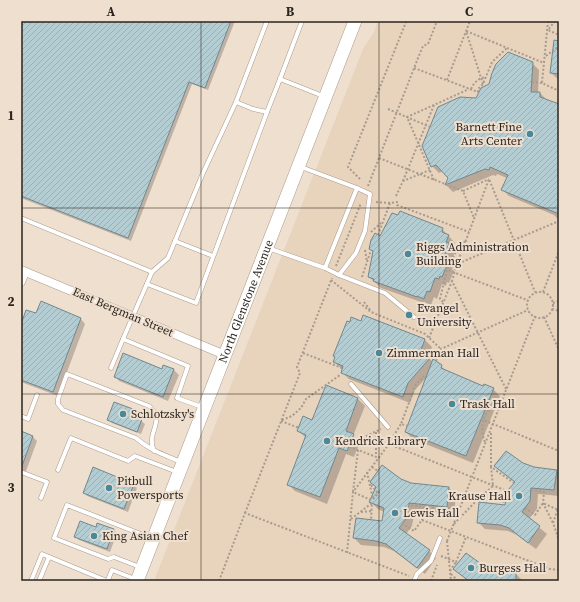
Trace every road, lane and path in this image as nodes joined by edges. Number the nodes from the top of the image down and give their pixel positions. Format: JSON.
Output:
{"nodes":[{"id":1,"x":267,"y":21,"type":"edge"},
{"id":2,"x":302,"y":21,"type":"edge"},
{"id":3,"x":355,"y":21,"type":"edge"},
{"id":4,"x":402,"y":21,"type":"edge"},
{"id":5,"x":470,"y":21,"type":"edge"},
{"id":6,"x":548,"y":21,"type":"edge"},
{"id":7,"x":555,"y":21,"type":"edge"},
{"id":8,"x":406,"y":22,"type":"edge"},
{"id":9,"x":548,"y":30,"type":"junction"},
{"id":10,"x":466,"y":32,"type":"junction"},
{"id":11,"x":559,"y":35,"type":"edge"},
{"id":12,"x":559,"y":46,"type":"edge"},
{"id":13,"x":507,"y":48,"type":"junction"},
{"id":14,"x":545,"y":56,"type":"junction"},
{"id":15,"x":544,"y":63,"type":"junction"},
{"id":16,"x":414,"y":68,"type":"dead end"},
{"id":17,"x":486,"y":76,"type":"junction"},
{"id":18,"x":481,"y":78,"type":"junction"},
{"id":19,"x":280,"y":79,"type":"junction"},
{"id":20,"x":447,"y":80,"type":"junction"},
{"id":21,"x":532,"y":82,"type":"dead end"},
{"id":22,"x":542,"y":83,"type":"junction"},
{"id":23,"x":483,"y":84,"type":"junction"},
{"id":24,"x":470,"y":89,"type":"junction"},
{"id":25,"x":559,"y":91,"type":"edge"},
{"id":26,"x":325,"y":97,"type":"junction"},
{"id":27,"x":236,"y":102,"type":"junction"},
{"id":28,"x":434,"y":105,"type":"junction"},
{"id":29,"x":388,"y":109,"type":"dead end"},
{"id":30,"x":267,"y":112,"type":"junction"},
{"id":31,"x":408,"y":117,"type":"junction"},
{"id":32,"x":426,"y":125,"type":"junction"},
{"id":33,"x":430,"y":127,"type":"dead end"},
{"id":34,"x":418,"y":142,"type":"junction"},
{"id":35,"x":379,"y":158,"type":"dead end"},
{"id":36,"x":298,"y":166,"type":"junction"},
{"id":37,"x":407,"y":169,"type":"junction"},
{"id":38,"x":430,"y":170,"type":"junction"},
{"id":39,"x":419,"y":174,"type":"junction"},
{"id":40,"x":360,"y":179,"type":"dead end"},
{"id":41,"x":489,"y":179,"type":"junction"},
{"id":42,"x":403,"y":180,"type":"junction"},
{"id":43,"x":434,"y":180,"type":"junction"},
{"id":44,"x":357,"y":188,"type":"junction"},
{"id":45,"x":463,"y":190,"type":"junction"},
{"id":46,"x":396,"y":196,"type":"dead end"},
{"id":47,"x":390,"y":203,"type":"junction"},
{"id":48,"x":375,"y":207,"type":"dead end"},
{"id":49,"x":21,"y":218,"type":"edge"},
{"id":50,"x":474,"y":218,"type":"junction"},
{"id":51,"x":559,"y":220,"type":"edge"},
{"id":52,"x":382,"y":222,"type":"junction"},
{"id":53,"x":372,"y":227,"type":"dead end"},
{"id":54,"x":469,"y":232,"type":"junction"},
{"id":55,"x":378,"y":235,"type":"dead end"},
{"id":56,"x":514,"y":240,"type":"junction"},
{"id":57,"x":175,"y":241,"type":"junction"},
{"id":58,"x":466,"y":242,"type":"junction"},
{"id":59,"x":266,"y":248,"type":"junction"},
{"id":60,"x":371,"y":250,"type":"dead end"},
{"id":61,"x":559,"y":251,"type":"edge"},
{"id":62,"x":360,"y":255,"type":"dead end"},
{"id":63,"x":558,"y":255,"type":"edge"},
{"id":64,"x":213,"y":256,"type":"junction"},
{"id":65,"x":367,"y":262,"type":"junction"},
{"id":66,"x":457,"y":264,"type":"junction"},
{"id":67,"x":325,"y":268,"type":"junction"},
{"id":68,"x":446,"y":269,"type":"junction"},
{"id":69,"x":23,"y":271,"type":"edge"},
{"id":70,"x":152,"y":272,"type":"junction"},
{"id":71,"x":455,"y":272,"type":"junction"},
{"id":72,"x":339,"y":275,"type":"junction"},
{"id":73,"x":358,"y":276,"type":"dead end"},
{"id":74,"x":331,"y":280,"type":"dead end"},
{"id":75,"x":452,"y":281,"type":"junction"},
{"id":76,"x":21,"y":282,"type":"edge"},
{"id":77,"x":147,"y":284,"type":"junction"},
{"id":78,"x":535,"y":292,"type":"junction"},
{"id":79,"x":543,"y":292,"type":"junction"},
{"id":80,"x":527,"y":300,"type":"junction"},
{"id":81,"x":559,"y":301,"type":"edge"},
{"id":82,"x":364,"y":302,"type":"dead end"},
{"id":83,"x":443,"y":302,"type":"junction"},
{"id":84,"x":552,"y":303,"type":"junction"},
{"id":85,"x":552,"y":308,"type":"junction"},
{"id":86,"x":528,"y":310,"type":"junction"},
{"id":87,"x":559,"y":311,"type":"edge"},
{"id":88,"x":371,"y":312,"type":"junction"},
{"id":89,"x":133,"y":316,"type":"junction"},
{"id":90,"x":535,"y":316,"type":"junction"},
{"id":91,"x":414,"y":317,"type":"dead end"},
{"id":92,"x":544,"y":317,"type":"junction"},
{"id":93,"x":478,"y":332,"type":"junction"},
{"id":94,"x":429,"y":338,"type":"junction"},
{"id":95,"x":559,"y":338,"type":"edge"},
{"id":96,"x":123,"y":340,"type":"junction"},
{"id":97,"x":555,"y":341,"type":"junction"},
{"id":98,"x":441,"y":349,"type":"junction"},
{"id":99,"x":559,"y":350,"type":"edge"},
{"id":100,"x":303,"y":352,"type":"dead end"},
{"id":101,"x":225,"y":355,"type":"junction"},
{"id":102,"x":436,"y":361,"type":"dead end"},
{"id":103,"x":111,"y":368,"type":"dead end"},
{"id":104,"x":342,"y":368,"type":"dead end"},
{"id":105,"x":340,"y":376,"type":"dead end"},
{"id":106,"x":424,"y":376,"type":"dead end"},
{"id":107,"x":351,"y":384,"type":"dead end"},
{"id":108,"x":506,"y":389,"type":"junction"},
{"id":109,"x":37,"y":395,"type":"dead end"},
{"id":110,"x":502,"y":400,"type":"junction"},
{"id":111,"x":204,"y":408,"type":"junction"},
{"id":112,"x":21,"y":416,"type":"edge"},
{"id":113,"x":483,"y":419,"type":"junction"},
{"id":114,"x":492,"y":423,"type":"junction"},
{"id":115,"x":401,"y":424,"type":"junction"},
{"id":116,"x":408,"y":426,"type":"dead end"},
{"id":117,"x":388,"y":427,"type":"junction"},
{"id":118,"x":299,"y":428,"type":"dead end"},
{"id":119,"x":491,"y":428,"type":"junction"},
{"id":120,"x":376,"y":431,"type":"junction"},
{"id":121,"x":485,"y":442,"type":"junction"},
{"id":122,"x":389,"y":444,"type":"junction"},
{"id":123,"x":358,"y":450,"type":"junction"},
{"id":124,"x":154,"y":451,"type":"junction"},
{"id":125,"x":559,"y":451,"type":"edge"},
{"id":126,"x":378,"y":457,"type":"junction"},
{"id":127,"x":372,"y":467,"type":"junction"},
{"id":128,"x":491,"y":467,"type":"junction"},
{"id":129,"x":181,"y":468,"type":"junction"},
{"id":130,"x":58,"y":470,"type":"dead end"},
{"id":131,"x":378,"y":471,"type":"dead end"},
{"id":132,"x":21,"y":472,"type":"edge"},
{"id":133,"x":367,"y":472,"type":"junction"},
{"id":134,"x":472,"y":477,"type":"junction"},
{"id":135,"x":514,"y":483,"type":"dead end"},
{"id":136,"x":370,"y":484,"type":"junction"},
{"id":137,"x":493,"y":486,"type":"junction"},
{"id":138,"x":381,"y":490,"type":"dead end"},
{"id":139,"x":531,"y":490,"type":"dead end"},
{"id":140,"x":508,"y":491,"type":"dead end"},
{"id":141,"x":353,"y":492,"type":"junction"},
{"id":142,"x":378,"y":493,"type":"junction"},
{"id":143,"x":448,"y":494,"type":"dead end"},
{"id":144,"x":464,"y":496,"type":"junction"},
{"id":145,"x":41,"y":498,"type":"dead end"},
{"id":146,"x":479,"y":498,"type":"junction"},
{"id":147,"x":370,"y":500,"type":"dead end"},
{"id":148,"x":506,"y":502,"type":"dead end"},
{"id":149,"x":543,"y":503,"type":"junction"},
{"id":150,"x":408,"y":505,"type":"dead end"},
{"id":151,"x":559,"y":506,"type":"edge"},
{"id":152,"x":424,"y":507,"type":"junction"},
{"id":153,"x":525,"y":508,"type":"dead end"},
{"id":154,"x":459,"y":509,"type":"junction"},
{"id":155,"x":558,"y":510,"type":"junction"},
{"id":156,"x":372,"y":511,"type":"junction"},
{"id":157,"x":360,"y":512,"type":"junction"},
{"id":158,"x":350,"y":519,"type":"junction"},
{"id":159,"x":371,"y":520,"type":"dead end"},
{"id":160,"x":422,"y":520,"type":"junction"},
{"id":161,"x":402,"y":523,"type":"dead end"},
{"id":162,"x":553,"y":523,"type":"junction"},
{"id":163,"x":453,"y":526,"type":"junction"},
{"id":164,"x":450,"y":531,"type":"junction"},
{"id":165,"x":466,"y":537,"type":"junction"},
{"id":166,"x":440,"y":538,"type":"dead end"},
{"id":167,"x":153,"y":539,"type":"junction"},
{"id":168,"x":559,"y":540,"type":"edge"},
{"id":169,"x":447,"y":541,"type":"junction"},
{"id":170,"x":444,"y":547,"type":"dead end"},
{"id":171,"x":347,"y":553,"type":"junction"},
{"id":172,"x":442,"y":553,"type":"dead end"},
{"id":173,"x":49,"y":557,"type":"junction"},
{"id":174,"x":449,"y":560,"type":"junction"},
{"id":175,"x":438,"y":562,"type":"dead end"},
{"id":176,"x":456,"y":562,"type":"junction"},
{"id":177,"x":559,"y":570,"type":"edge"},
{"id":178,"x":450,"y":572,"type":"junction"},
{"id":179,"x":139,"y":576,"type":"edge"},
{"id":180,"x":414,"y":580,"type":"edge"},
{"id":181,"x":516,"y":580,"type":"edge"},
{"id":182,"x":31,"y":581,"type":"edge"},
{"id":183,"x":39,"y":581,"type":"edge"},
{"id":184,"x":108,"y":581,"type":"edge"},
{"id":185,"x":219,"y":581,"type":"edge"},
{"id":186,"x":431,"y":581,"type":"edge"},
{"id":187,"x":451,"y":581,"type":"edge"},
{"id":188,"x":458,"y":581,"type":"edge"},
{"id":189,"x":522,"y":581,"type":"edge"}],
"edges":[{"from":1,"to":27,"type":"lane"},
{"from":2,"to":19,"type":"lane"},
{"from":3,"to":26,"type":"main road","name":"North Glenstone Avenue"},
{"from":4,"to":8,"type":"path"},
{"from":5,"to":10,"type":"path"},
{"from":6,"to":9,"type":"path"},
{"from":7,"to":9,"type":"path"},
{"from":8,"to":40,"type":"path"},
{"from":9,"to":11,"type":"path"},
{"from":9,"to":14,"type":"path"},
{"from":10,"to":13,"type":"path"},
{"from":10,"to":18,"type":"path"},
{"from":10,"to":20,"type":"path"},
{"from":12,"to":14,"type":"path"},
{"from":13,"to":15,"type":"path"},
{"from":13,"to":17,"type":"path"},
{"from":14,"to":15,"type":"path"},
{"from":15,"to":22,"type":"path"},
{"from":16,"to":20,"type":"path"},
{"from":17,"to":18,"type":"path"},
{"from":17,"to":23,"type":"path"},
{"from":18,"to":23,"type":"path"},
{"from":18,"to":24,"type":"path"},
{"from":19,"to":26,"type":"lane"},
{"from":19,"to":30,"type":"lane"},
{"from":20,"to":24,"type":"path"},
{"from":21,"to":22,"type":"path"},
{"from":22,"to":25,"type":"path"},
{"from":23,"to":24,"type":"path"},
{"from":24,"to":28,"type":"path"},
{"from":26,"to":36,"type":"main road","name":"North Glenstone Avenue"},
{"from":27,"to":30,"type":"lane"},
{"from":27,"to":57,"type":"lane"},
{"from":28,"to":31,"type":"path"},
{"from":28,"to":32,"type":"path"},
{"from":29,"to":31,"type":"path"},
{"from":30,"to":64,"type":"lane"},
{"from":31,"to":32,"type":"path"},
{"from":31,"to":34,"type":"path"},
{"from":32,"to":33,"type":"path"},
{"from":32,"to":34,"type":"path"},
{"from":34,"to":37,"type":"path"},
{"from":34,"to":38,"type":"path"},
{"from":35,"to":37,"type":"path"},
{"from":36,"to":44,"type":"lane"},
{"from":36,"to":59,"type":"main road","name":"North Glenstone Avenue"},
{"from":37,"to":39,"type":"path"},
{"from":37,"to":42,"type":"path"},
{"from":38,"to":39,"type":"path"},
{"from":38,"to":43,"type":"path"},
{"from":39,"to":42,"type":"path"},
{"from":39,"to":43,"type":"path"},
{"from":41,"to":45,"type":"path"},
{"from":41,"to":50,"type":"path"},
{"from":41,"to":56,"type":"path"},
{"from":42,"to":46,"type":"path"},
{"from":43,"to":45,"type":"path"},
{"from":44,"to":67,"type":"lane"},
{"from":44,"to":72,"type":"lane"},
{"from":45,"to":50,"type":"path"},
{"from":47,"to":48,"type":"path"},
{"from":47,"to":52,"type":"path"},
{"from":47,"to":54,"type":"path"},
{"from":49,"to":70,"type":"lane"},
{"from":50,"to":54,"type":"path"},
{"from":51,"to":56,"type":"path"},
{"from":52,"to":53,"type":"path"},
{"from":52,"to":55,"type":"path"},
{"from":54,"to":58,"type":"path"},
{"from":56,"to":66,"type":"path"},
{"from":56,"to":78,"type":"path"},
{"from":57,"to":64,"type":"lane"},
{"from":57,"to":70,"type":"lane"},
{"from":58,"to":66,"type":"path"},
{"from":58,"to":68,"type":"path"},
{"from":59,"to":67,"type":"lane"},
{"from":59,"to":101,"type":"main road","name":"North Glenstone Avenue"},
{"from":60,"to":65,"type":"path"},
{"from":61,"to":63,"type":"path"},
{"from":62,"to":65,"type":"path"},
{"from":63,"to":79,"type":"path"},
{"from":64,"to":77,"type":"lane"},
{"from":65,"to":73,"type":"path"},
{"from":66,"to":71,"type":"path"},
{"from":67,"to":72,"type":"lane"},
{"from":68,"to":71,"type":"path"},
{"from":68,"to":83,"type":"path"},
{"from":69,"to":76,"type":"street"},
{"from":69,"to":89,"type":"street","name":"East Bergman Street"},
{"from":70,"to":77,"type":"lane"},
{"from":71,"to":75,"type":"path"},
{"from":71,"to":80,"type":"path"},
{"from":72,"to":91,"type":"lane"},
{"from":74,"to":88,"type":"path"},
{"from":75,"to":83,"type":"path"},
{"from":75,"to":93,"type":"path"},
{"from":77,"to":89,"type":"lane"},
{"from":78,"to":79,"type":"path"},
{"from":78,"to":80,"type":"path"},
{"from":79,"to":84,"type":"path"},
{"from":80,"to":86,"type":"path"},
{"from":81,"to":84,"type":"path"},
{"from":82,"to":88,"type":"path"},
{"from":83,"to":94,"type":"path"},
{"from":84,"to":85,"type":"path"},
{"from":85,"to":87,"type":"path"},
{"from":85,"to":92,"type":"path"},
{"from":86,"to":90,"type":"path"},
{"from":86,"to":93,"type":"path"},
{"from":88,"to":94,"type":"path"},
{"from":89,"to":96,"type":"lane"},
{"from":89,"to":101,"type":"street","name":"East Bergman Street"},
{"from":90,"to":92,"type":"path"},
{"from":90,"to":108,"type":"path"},
{"from":92,"to":97,"type":"path"},
{"from":93,"to":98,"type":"path"},
{"from":93,"to":108,"type":"path"},
{"from":94,"to":98,"type":"path"},
{"from":95,"to":97,"type":"path"},
{"from":96,"to":103,"type":"lane"},
{"from":96,"to":111,"type":"lane"},
{"from":97,"to":99,"type":"path"},
{"from":98,"to":102,"type":"path"},
{"from":100,"to":104,"type":"path"},
{"from":101,"to":111,"type":"main road","name":"North Glenstone Avenue"},
{"from":105,"to":118,"type":"path"},
{"from":106,"to":115,"type":"path"},
{"from":107,"to":117,"type":"lane"},
{"from":108,"to":110,"type":"path"},
{"from":109,"to":112,"type":"lane"},
{"from":110,"to":113,"type":"path"},
{"from":110,"to":114,"type":"path"},
{"from":111,"to":129,"type":"main road","name":"North Glenstone Avenue"},
{"from":113,"to":114,"type":"path"},
{"from":113,"to":121,"type":"path"},
{"from":114,"to":119,"type":"path"},
{"from":114,"to":125,"type":"path"},
{"from":115,"to":116,"type":"path"},
{"from":115,"to":117,"type":"path"},
{"from":115,"to":122,"type":"path"},
{"from":117,"to":120,"type":"path"},
{"from":119,"to":121,"type":"path"},
{"from":119,"to":128,"type":"path"},
{"from":120,"to":123,"type":"path"},
{"from":120,"to":126,"type":"path"},
{"from":121,"to":134,"type":"path"},
{"from":122,"to":126,"type":"path"},
{"from":122,"to":134,"type":"path"},
{"from":123,"to":126,"type":"path"},
{"from":123,"to":141,"type":"path"},
{"from":124,"to":124,"type":"lane"},
{"from":124,"to":129,"type":"lane"},
{"from":126,"to":127,"type":"path"},
{"from":127,"to":131,"type":"path"},
{"from":127,"to":133,"type":"path"},
{"from":128,"to":135,"type":"path"},
{"from":128,"to":137,"type":"path"},
{"from":129,"to":130,"type":"lane"},
{"from":129,"to":167,"type":"main road","name":"North Glenstone Avenue"},
{"from":132,"to":145,"type":"lane"},
{"from":133,"to":136,"type":"path"},
{"from":133,"to":141,"type":"path"},
{"from":134,"to":137,"type":"path"},
{"from":134,"to":144,"type":"path"},
{"from":136,"to":142,"type":"path"},
{"from":136,"to":142,"type":"path"},
{"from":137,"to":140,"type":"path"},
{"from":137,"to":146,"type":"path"},
{"from":138,"to":142,"type":"path"},
{"from":139,"to":149,"type":"path"},
{"from":141,"to":147,"type":"path"},
{"from":141,"to":158,"type":"path"},
{"from":143,"to":144,"type":"path"},
{"from":144,"to":154,"type":"path"},
{"from":146,"to":148,"type":"path"},
{"from":146,"to":163,"type":"path"},
{"from":149,"to":153,"type":"path"},
{"from":149,"to":155,"type":"path"},
{"from":149,"to":162,"type":"path"},
{"from":150,"to":152,"type":"path"},
{"from":151,"to":155,"type":"path"},
{"from":152,"to":154,"type":"path"},
{"from":152,"to":160,"type":"path"},
{"from":154,"to":163,"type":"path"},
{"from":155,"to":162,"type":"path"},
{"from":156,"to":157,"type":"path"},
{"from":156,"to":157,"type":"path"},
{"from":156,"to":159,"type":"path"},
{"from":157,"to":158,"type":"path"},
{"from":158,"to":171,"type":"path"},
{"from":160,"to":161,"type":"path"},
{"from":160,"to":164,"type":"path"},
{"from":162,"to":168,"type":"path"},
{"from":163,"to":164,"type":"path"},
{"from":164,"to":165,"type":"path"},
{"from":164,"to":169,"type":"path"},
{"from":165,"to":176,"type":"path"},
{"from":165,"to":177,"type":"path"},
{"from":166,"to":180,"type":"lane"},
{"from":167,"to":179,"type":"main road","name":"North Glenstone Avenue"},
{"from":167,"to":179,"type":"lane"},
{"from":169,"to":170,"type":"path"},
{"from":169,"to":174,"type":"path"},
{"from":171,"to":180,"type":"path"},
{"from":171,"to":185,"type":"path"},
{"from":172,"to":174,"type":"path"},
{"from":173,"to":182,"type":"lane"},
{"from":173,"to":183,"type":"lane"},
{"from":173,"to":184,"type":"lane"},
{"from":174,"to":176,"type":"path"},
{"from":174,"to":178,"type":"path"},
{"from":175,"to":186,"type":"path"},
{"from":176,"to":178,"type":"path"},
{"from":178,"to":187,"type":"path"},
{"from":178,"to":188,"type":"path"},
{"from":179,"to":184,"type":"lane"},
{"from":181,"to":189,"type":"path"}]}
